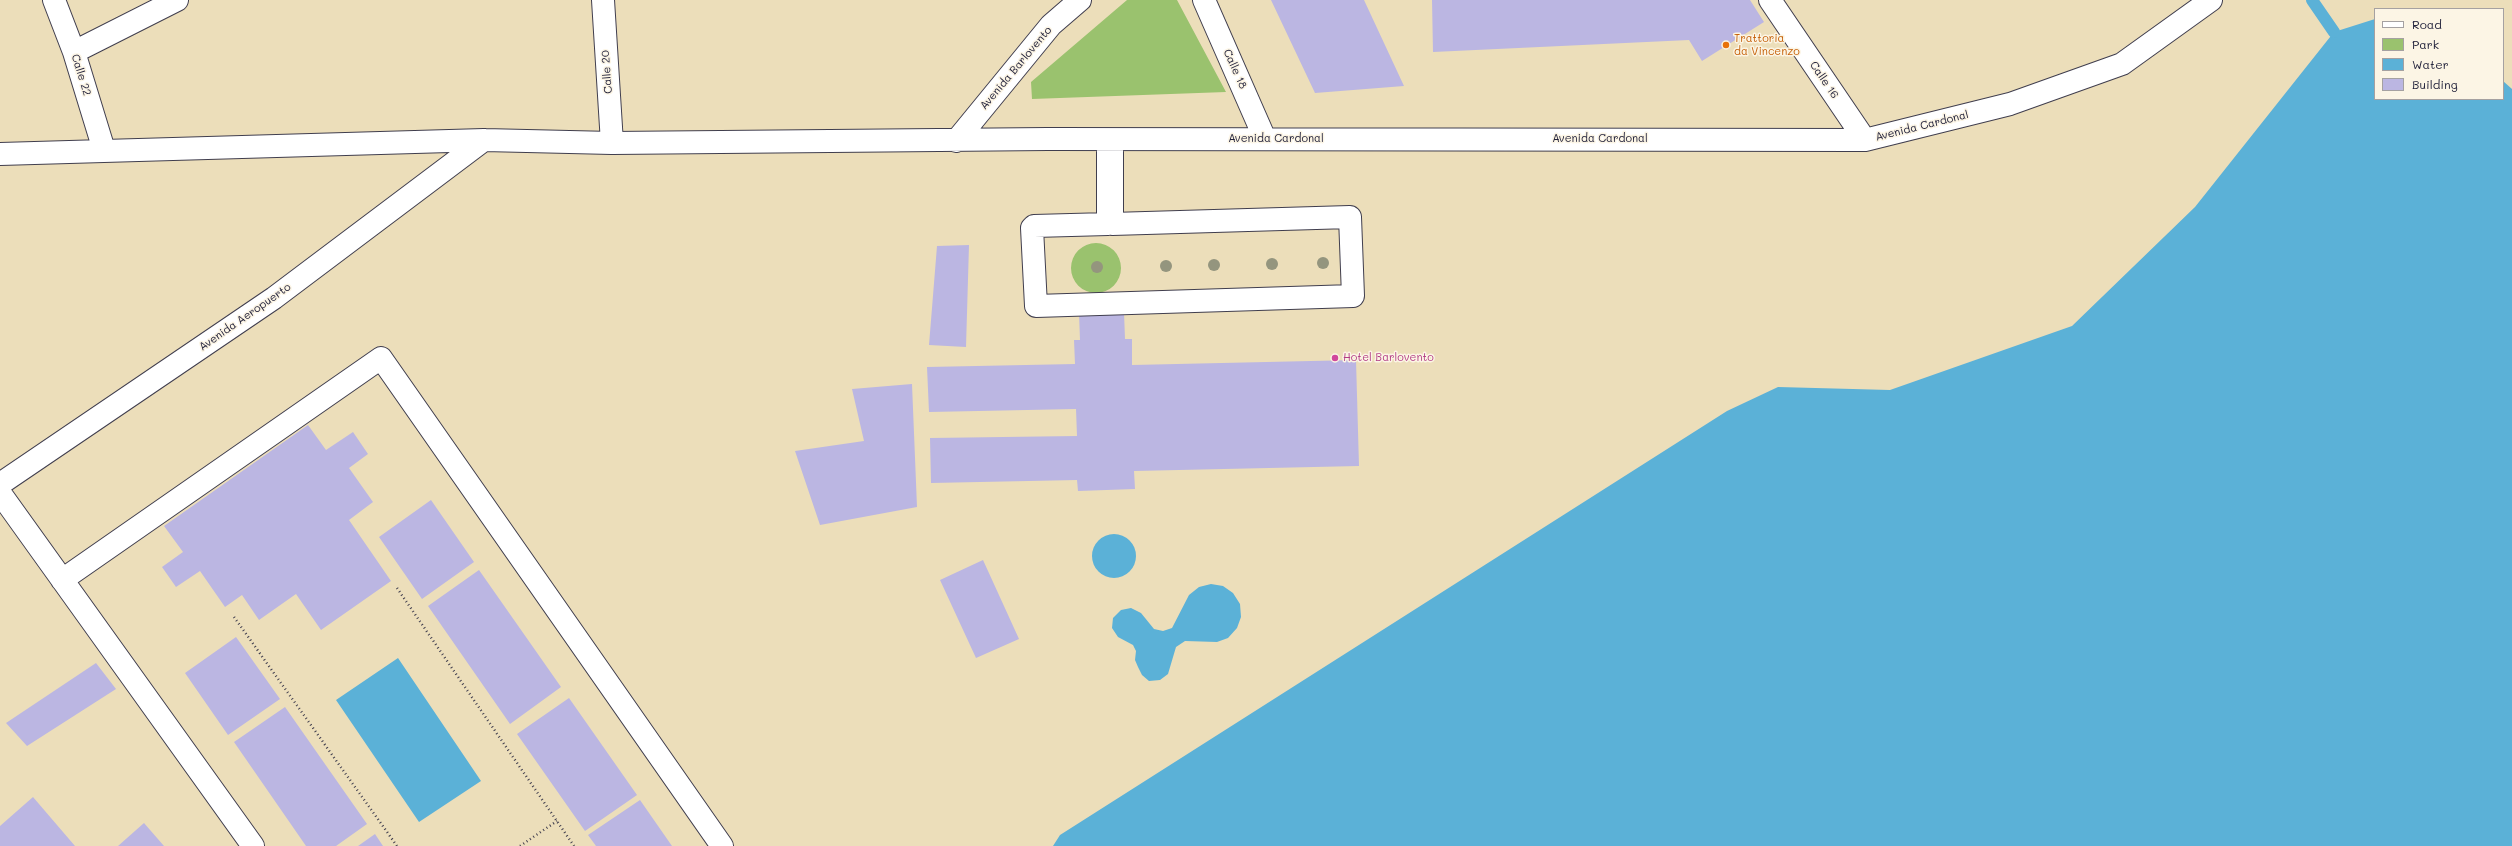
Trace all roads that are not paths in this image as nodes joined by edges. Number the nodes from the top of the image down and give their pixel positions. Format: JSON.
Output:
{"nodes":[{"id":1,"x":54,"y":0,"type":"edge"},
{"id":2,"x":177,"y":0,"type":"edge"},
{"id":3,"x":603,"y":0,"type":"edge"},
{"id":4,"x":1080,"y":0,"type":"edge"},
{"id":5,"x":1204,"y":0,"type":"edge"},
{"id":6,"x":1770,"y":0,"type":"edge"},
{"id":7,"x":2211,"y":0,"type":"edge"},
{"id":8,"x":74,"y":52,"type":"junction"},
{"id":9,"x":1265,"y":139,"type":"junction"},
{"id":10,"x":484,"y":140,"type":"junction"},
{"id":11,"x":1110,"y":140,"type":"junction"},
{"id":12,"x":1865,"y":140,"type":"junction"},
{"id":13,"x":956,"y":141,"type":"junction"},
{"id":14,"x":612,"y":143,"type":"junction"},
{"id":15,"x":104,"y":150,"type":"junction"},
{"id":16,"x":0,"y":154,"type":"edge"},
{"id":17,"x":0,"y":484,"type":"edge"},
{"id":18,"x":0,"y":493,"type":"edge"},
{"id":19,"x":62,"y":580,"type":"junction"},
{"id":20,"x":253,"y":846,"type":"edge"},
{"id":21,"x":722,"y":846,"type":"edge"}],
"edges":[{"from":1,"to":8,"type":"street","name":"Calle 22"},
{"from":2,"to":8,"type":"street"},
{"from":3,"to":14,"type":"street","name":"Calle 20"},
{"from":4,"to":13,"type":"street","name":"Avenida Barlovento"},
{"from":5,"to":9,"type":"street","name":"Calle 18"},
{"from":6,"to":12,"type":"street","name":"Calle 16"},
{"from":7,"to":12,"type":"street","name":"Avenida Cardonal"},
{"from":8,"to":15,"type":"street","name":"Calle 22"},
{"from":9,"to":11,"type":"street","name":"Avenida Cardonal"},
{"from":9,"to":12,"type":"street","name":"Avenida Cardonal"},
{"from":10,"to":14,"type":"street","name":"Avenida Cardonal"},
{"from":10,"to":15,"type":"street","name":"Avenida Cardonal"},
{"from":10,"to":17,"type":"street","name":"Avenida Aeropuerto"},
{"from":11,"to":11,"type":"street"},
{"from":11,"to":13,"type":"street","name":"Avenida Cardonal"},
{"from":13,"to":14,"type":"street","name":"Avenida Cardonal"},
{"from":15,"to":16,"type":"street","name":"Avenida Cardonal"},
{"from":18,"to":19,"type":"street"},
{"from":19,"to":20,"type":"street"},
{"from":19,"to":21,"type":"street"}]}
